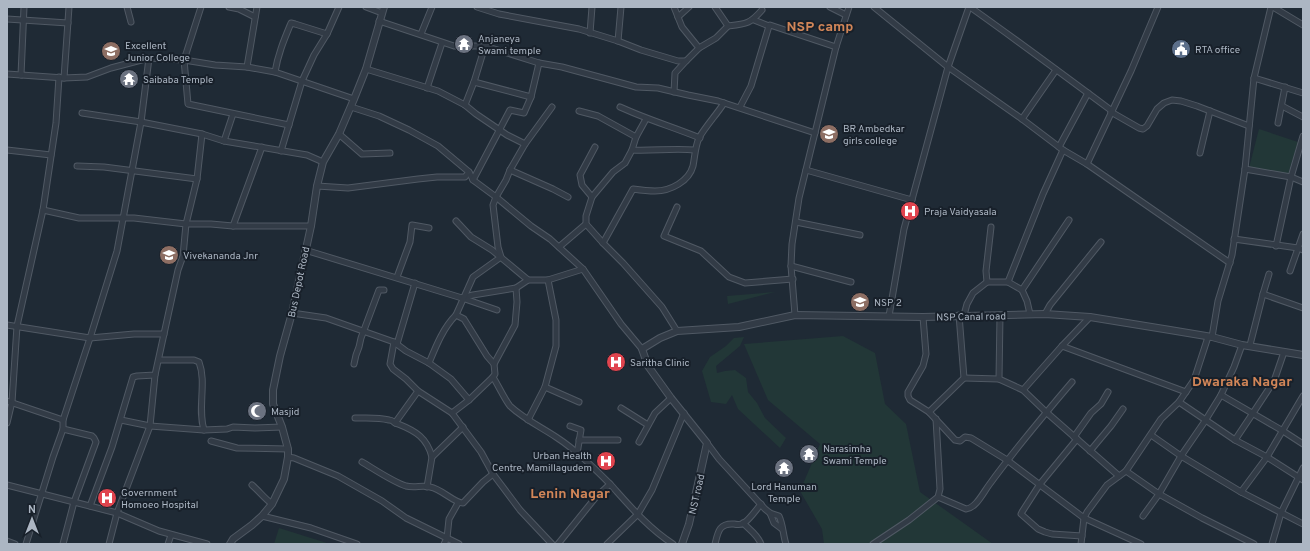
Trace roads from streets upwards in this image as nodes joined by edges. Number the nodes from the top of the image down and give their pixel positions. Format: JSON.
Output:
{"nodes":[{"id":1,"x":24,"y":7,"type":"edge"},
{"id":2,"x":68,"y":7,"type":"edge"},
{"id":3,"x":127,"y":7,"type":"edge"},
{"id":4,"x":201,"y":7,"type":"edge"},
{"id":5,"x":230,"y":7,"type":"edge"},
{"id":6,"x":257,"y":7,"type":"edge"},
{"id":7,"x":339,"y":7,"type":"edge"},
{"id":8,"x":366,"y":7,"type":"edge"},
{"id":9,"x":432,"y":7,"type":"edge"},
{"id":10,"x":477,"y":7,"type":"edge"},
{"id":11,"x":496,"y":7,"type":"edge"},
{"id":12,"x":592,"y":7,"type":"edge"},
{"id":13,"x":621,"y":7,"type":"edge"},
{"id":14,"x":674,"y":7,"type":"edge"},
{"id":15,"x":689,"y":7,"type":"edge"},
{"id":16,"x":715,"y":7,"type":"edge"},
{"id":17,"x":830,"y":7,"type":"edge"},
{"id":18,"x":849,"y":7,"type":"edge"},
{"id":19,"x":874,"y":7,"type":"edge"},
{"id":20,"x":970,"y":7,"type":"edge"},
{"id":21,"x":1158,"y":7,"type":"edge"},
{"id":22,"x":1272,"y":7,"type":"edge"},
{"id":23,"x":240,"y":8,"type":"edge"},
{"id":24,"x":383,"y":10,"type":"edge"},
{"id":25,"x":762,"y":10,"type":"dead end"},
{"id":26,"x":496,"y":13,"type":"junction"},
{"id":27,"x":678,"y":16,"type":"junction"},
{"id":28,"x":846,"y":16,"type":"junction"},
{"id":29,"x":255,"y":17,"type":"junction"},
{"id":30,"x":7,"y":19,"type":"edge"},
{"id":31,"x":23,"y":19,"type":"junction"},
{"id":32,"x":754,"y":20,"type":"junction"},
{"id":33,"x":380,"y":21,"type":"junction"},
{"id":34,"x":131,"y":22,"type":"dead end"},
{"id":35,"x":68,"y":23,"type":"junction"},
{"id":36,"x":1303,"y":25,"type":"edge"},
{"id":37,"x":728,"y":26,"type":"junction"},
{"id":38,"x":769,"y":26,"type":"junction"},
{"id":39,"x":590,"y":33,"type":"junction"},
{"id":40,"x":327,"y":34,"type":"junction"},
{"id":41,"x":420,"y":34,"type":"junction"},
{"id":42,"x":618,"y":40,"type":"junction"},
{"id":43,"x":442,"y":43,"type":"junction"},
{"id":44,"x":485,"y":46,"type":"junction"},
{"id":45,"x":836,"y":47,"type":"junction"},
{"id":46,"x":699,"y":48,"type":"junction"},
{"id":47,"x":149,"y":58,"type":"junction"},
{"id":48,"x":184,"y":60,"type":"junction"},
{"id":49,"x":686,"y":61,"type":"junction"},
{"id":50,"x":538,"y":63,"type":"junction"},
{"id":51,"x":247,"y":67,"type":"junction"},
{"id":52,"x":948,"y":67,"type":"junction"},
{"id":53,"x":366,"y":69,"type":"junction"},
{"id":54,"x":1056,"y":70,"type":"junction"},
{"id":55,"x":275,"y":72,"type":"junction"},
{"id":56,"x":7,"y":74,"type":"edge"},
{"id":57,"x":21,"y":75,"type":"junction"},
{"id":58,"x":62,"y":78,"type":"junction"},
{"id":59,"x":1254,"y":78,"type":"junction"},
{"id":60,"x":302,"y":81,"type":"junction"},
{"id":61,"x":474,"y":82,"type":"junction"},
{"id":62,"x":427,"y":88,"type":"junction"},
{"id":63,"x":1285,"y":88,"type":"junction"},
{"id":64,"x":674,"y":92,"type":"junction"},
{"id":65,"x":1303,"y":93,"type":"edge"},
{"id":66,"x":1088,"y":94,"type":"junction"},
{"id":67,"x":531,"y":97,"type":"junction"},
{"id":68,"x":354,"y":100,"type":"junction"},
{"id":69,"x":724,"y":103,"type":"junction"},
{"id":70,"x":465,"y":104,"type":"junction"},
{"id":71,"x":1282,"y":106,"type":"junction"},
{"id":72,"x":351,"y":107,"type":"junction"},
{"id":73,"x":552,"y":107,"type":"dead end"},
{"id":74,"x":620,"y":107,"type":"dead end"},
{"id":75,"x":740,"y":107,"type":"junction"},
{"id":76,"x":579,"y":111,"type":"dead end"},
{"id":77,"x":1111,"y":111,"type":"junction"},
{"id":78,"x":1210,"y":111,"type":"junction"},
{"id":79,"x":82,"y":113,"type":"dead end"},
{"id":80,"x":233,"y":114,"type":"junction"},
{"id":81,"x":1303,"y":117,"type":"edge"},
{"id":82,"x":646,"y":119,"type":"junction"},
{"id":83,"x":1022,"y":119,"type":"junction"},
{"id":84,"x":141,"y":122,"type":"junction"},
{"id":85,"x":1278,"y":123,"type":"dead end"},
{"id":86,"x":289,"y":125,"type":"junction"},
{"id":87,"x":1249,"y":126,"type":"junction"},
{"id":88,"x":500,"y":129,"type":"junction"},
{"id":89,"x":815,"y":132,"type":"junction"},
{"id":90,"x":202,"y":134,"type":"junction"},
{"id":91,"x":338,"y":134,"type":"junction"},
{"id":92,"x":1303,"y":136,"type":"edge"},
{"id":93,"x":636,"y":137,"type":"junction"},
{"id":94,"x":700,"y":138,"type":"junction"},
{"id":95,"x":224,"y":141,"type":"junction"},
{"id":96,"x":525,"y":144,"type":"junction"},
{"id":97,"x":595,"y":146,"type":"dead end"},
{"id":98,"x":262,"y":147,"type":"junction"},
{"id":99,"x":1061,"y":148,"type":"junction"},
{"id":100,"x":7,"y":150,"type":"edge"},
{"id":101,"x":632,"y":150,"type":"junction"},
{"id":102,"x":695,"y":150,"type":"junction"},
{"id":103,"x":281,"y":151,"type":"junction"},
{"id":104,"x":390,"y":153,"type":"dead end"},
{"id":105,"x":1200,"y":153,"type":"dead end"},
{"id":106,"x":51,"y":154,"type":"junction"},
{"id":107,"x":323,"y":162,"type":"junction"},
{"id":108,"x":1087,"y":164,"type":"junction"},
{"id":109,"x":77,"y":166,"type":"dead end"},
{"id":110,"x":1245,"y":169,"type":"junction"},
{"id":111,"x":510,"y":170,"type":"junction"},
{"id":112,"x":806,"y":170,"type":"junction"},
{"id":113,"x":131,"y":171,"type":"junction"},
{"id":114,"x":469,"y":172,"type":"junction"},
{"id":115,"x":1290,"y":178,"type":"junction"},
{"id":116,"x":197,"y":179,"type":"junction"},
{"id":117,"x":473,"y":180,"type":"junction"},
{"id":118,"x":1303,"y":182,"type":"edge"},
{"id":119,"x":316,"y":186,"type":"junction"},
{"id":120,"x":496,"y":197,"type":"junction"},
{"id":121,"x":568,"y":197,"type":"dead end"},
{"id":122,"x":592,"y":197,"type":"junction"},
{"id":123,"x":912,"y":200,"type":"junction"},
{"id":124,"x":677,"y":207,"type":"dead end"},
{"id":125,"x":43,"y":210,"type":"junction"},
{"id":126,"x":122,"y":218,"type":"junction"},
{"id":127,"x":1069,"y":220,"type":"dead end"},
{"id":128,"x":456,"y":221,"type":"dead end"},
{"id":129,"x":796,"y":222,"type":"junction"},
{"id":130,"x":186,"y":224,"type":"junction"},
{"id":131,"x":586,"y":224,"type":"junction"},
{"id":132,"x":233,"y":226,"type":"junction"},
{"id":133,"x":311,"y":226,"type":"junction"},
{"id":134,"x":991,"y":227,"type":"dead end"},
{"id":135,"x":429,"y":228,"type":"dead end"},
{"id":136,"x":1303,"y":234,"type":"edge"},
{"id":137,"x":860,"y":235,"type":"dead end"},
{"id":138,"x":1234,"y":239,"type":"junction"},
{"id":139,"x":1101,"y":242,"type":"dead end"},
{"id":140,"x":602,"y":243,"type":"junction"},
{"id":141,"x":1276,"y":246,"type":"junction"},
{"id":142,"x":559,"y":247,"type":"junction"},
{"id":143,"x":1300,"y":249,"type":"edge"},
{"id":144,"x":305,"y":250,"type":"junction"},
{"id":145,"x":501,"y":257,"type":"junction"},
{"id":146,"x":1230,"y":263,"type":"junction"},
{"id":147,"x":791,"y":266,"type":"junction"},
{"id":148,"x":583,"y":269,"type":"junction"},
{"id":149,"x":1290,"y":271,"type":"dead end"},
{"id":150,"x":1270,"y":274,"type":"dead end"},
{"id":151,"x":397,"y":277,"type":"junction"},
{"id":152,"x":792,"y":279,"type":"junction"},
{"id":153,"x":528,"y":280,"type":"junction"},
{"id":154,"x":548,"y":280,"type":"junction"},
{"id":155,"x":415,"y":282,"type":"junction"},
{"id":156,"x":851,"y":282,"type":"dead end"},
{"id":157,"x":987,"y":282,"type":"junction"},
{"id":158,"x":1008,"y":282,"type":"junction"},
{"id":159,"x":516,"y":288,"type":"junction"},
{"id":160,"x":384,"y":290,"type":"dead end"},
{"id":161,"x":1022,"y":290,"type":"junction"},
{"id":162,"x":1263,"y":294,"type":"junction"},
{"id":163,"x":462,"y":298,"type":"junction"},
{"id":164,"x":1303,"y":308,"type":"edge"},
{"id":165,"x":497,"y":310,"type":"dead end"},
{"id":166,"x":292,"y":313,"type":"junction"},
{"id":167,"x":1030,"y":314,"type":"junction"},
{"id":168,"x":1045,"y":314,"type":"junction"},
{"id":169,"x":456,"y":315,"type":"junction"},
{"id":170,"x":795,"y":315,"type":"junction"},
{"id":171,"x":1000,"y":315,"type":"junction"},
{"id":172,"x":889,"y":316,"type":"junction"},
{"id":173,"x":962,"y":316,"type":"junction"},
{"id":174,"x":923,"y":317,"type":"junction"},
{"id":175,"x":1090,"y":317,"type":"junction"},
{"id":176,"x":7,"y":325,"type":"edge"},
{"id":177,"x":17,"y":326,"type":"junction"},
{"id":178,"x":363,"y":331,"type":"junction"},
{"id":179,"x":677,"y":331,"type":"junction"},
{"id":180,"x":164,"y":334,"type":"junction"},
{"id":181,"x":1210,"y":337,"type":"junction"},
{"id":182,"x":90,"y":338,"type":"junction"},
{"id":183,"x":396,"y":343,"type":"junction"},
{"id":184,"x":1242,"y":345,"type":"junction"},
{"id":185,"x":1250,"y":345,"type":"junction"},
{"id":186,"x":1062,"y":346,"type":"junction"},
{"id":187,"x":642,"y":350,"type":"junction"},
{"id":188,"x":1284,"y":352,"type":"junction"},
{"id":189,"x":1303,"y":355,"type":"edge"},
{"id":190,"x":159,"y":360,"type":"junction"},
{"id":191,"x":429,"y":363,"type":"junction"},
{"id":192,"x":354,"y":364,"type":"dead end"},
{"id":193,"x":494,"y":364,"type":"junction"},
{"id":194,"x":155,"y":375,"type":"junction"},
{"id":195,"x":494,"y":377,"type":"junction"},
{"id":196,"x":964,"y":378,"type":"junction"},
{"id":197,"x":999,"y":379,"type":"junction"},
{"id":198,"x":1072,"y":382,"type":"dead end"},
{"id":199,"x":545,"y":387,"type":"junction"},
{"id":200,"x":1023,"y":390,"type":"junction"},
{"id":201,"x":418,"y":391,"type":"junction"},
{"id":202,"x":1108,"y":392,"type":"dead end"},
{"id":203,"x":1186,"y":392,"type":"junction"},
{"id":204,"x":1221,"y":395,"type":"junction"},
{"id":205,"x":1303,"y":396,"type":"edge"},
{"id":206,"x":671,"y":398,"type":"junction"},
{"id":207,"x":469,"y":400,"type":"junction"},
{"id":208,"x":9,"y":402,"type":"edge"},
{"id":209,"x":579,"y":402,"type":"dead end"},
{"id":210,"x":1178,"y":402,"type":"junction"},
{"id":211,"x":621,"y":408,"type":"dead end"},
{"id":212,"x":1124,"y":409,"type":"dead end"},
{"id":213,"x":929,"y":412,"type":"junction"},
{"id":214,"x":1046,"y":412,"type":"junction"},
{"id":215,"x":452,"y":413,"type":"junction"},
{"id":216,"x":684,"y":413,"type":"junction"},
{"id":217,"x":1254,"y":413,"type":"junction"},
{"id":218,"x":355,"y":418,"type":"dead end"},
{"id":219,"x":936,"y":419,"type":"junction"},
{"id":220,"x":63,"y":420,"type":"junction"},
{"id":221,"x":121,"y":420,"type":"junction"},
{"id":222,"x":528,"y":420,"type":"junction"},
{"id":223,"x":1205,"y":421,"type":"junction"},
{"id":224,"x":395,"y":423,"type":"junction"},
{"id":225,"x":7,"y":424,"type":"edge"},
{"id":226,"x":648,"y":425,"type":"junction"},
{"id":227,"x":150,"y":426,"type":"junction"},
{"id":228,"x":570,"y":426,"type":"dead end"},
{"id":229,"x":282,"y":427,"type":"junction"},
{"id":230,"x":463,"y":427,"type":"junction"},
{"id":231,"x":63,"y":429,"type":"junction"},
{"id":232,"x":204,"y":430,"type":"junction"},
{"id":233,"x":1283,"y":431,"type":"junction"},
{"id":234,"x":1151,"y":435,"type":"junction"},
{"id":235,"x":1075,"y":438,"type":"junction"},
{"id":236,"x":579,"y":440,"type":"junction"},
{"id":237,"x":618,"y":440,"type":"dead end"},
{"id":238,"x":1235,"y":440,"type":"junction"},
{"id":239,"x":211,"y":441,"type":"dead end"},
{"id":240,"x":639,"y":442,"type":"dead end"},
{"id":241,"x":708,"y":443,"type":"junction"},
{"id":242,"x":1303,"y":444,"type":"edge"},
{"id":243,"x":288,"y":449,"type":"junction"},
{"id":244,"x":1090,"y":451,"type":"junction"},
{"id":245,"x":577,"y":454,"type":"junction"},
{"id":246,"x":1181,"y":456,"type":"junction"},
{"id":247,"x":288,"y":457,"type":"junction"},
{"id":248,"x":432,"y":457,"type":"junction"},
{"id":249,"x":1267,"y":457,"type":"junction"},
{"id":250,"x":1007,"y":460,"type":"junction"},
{"id":251,"x":362,"y":462,"type":"dead end"},
{"id":252,"x":1303,"y":468,"type":"edge"},
{"id":253,"x":1126,"y":471,"type":"junction"},
{"id":254,"x":493,"y":474,"type":"junction"},
{"id":255,"x":1119,"y":476,"type":"junction"},
{"id":256,"x":1300,"y":478,"type":"edge"},
{"id":257,"x":610,"y":484,"type":"junction"},
{"id":258,"x":1040,"y":484,"type":"junction"},
{"id":259,"x":7,"y":485,"type":"edge"},
{"id":260,"x":252,"y":485,"type":"dead end"},
{"id":261,"x":427,"y":487,"type":"junction"},
{"id":262,"x":1241,"y":492,"type":"junction"},
{"id":263,"x":42,"y":494,"type":"junction"},
{"id":264,"x":1159,"y":494,"type":"junction"},
{"id":265,"x":938,"y":497,"type":"junction"},
{"id":266,"x":74,"y":502,"type":"junction"},
{"id":267,"x":458,"y":503,"type":"junction"},
{"id":268,"x":272,"y":504,"type":"junction"},
{"id":269,"x":761,"y":504,"type":"junction"},
{"id":270,"x":90,"y":506,"type":"junction"},
{"id":271,"x":117,"y":513,"type":"junction"},
{"id":272,"x":1281,"y":513,"type":"junction"},
{"id":273,"x":638,"y":514,"type":"junction"},
{"id":274,"x":262,"y":516,"type":"junction"},
{"id":275,"x":1143,"y":516,"type":"dead end"},
{"id":276,"x":1084,"y":518,"type":"junction"},
{"id":277,"x":743,"y":523,"type":"junction"},
{"id":278,"x":1303,"y":524,"type":"edge"},
{"id":279,"x":171,"y":535,"type":"junction"},
{"id":280,"x":1082,"y":536,"type":"junction"},
{"id":281,"x":447,"y":538,"type":"junction"},
{"id":282,"x":7,"y":541,"type":"edge"},
{"id":283,"x":1128,"y":541,"type":"edge"},
{"id":284,"x":16,"y":544,"type":"edge"},
{"id":285,"x":26,"y":544,"type":"edge"},
{"id":286,"x":63,"y":544,"type":"edge"},
{"id":287,"x":108,"y":544,"type":"edge"},
{"id":288,"x":168,"y":544,"type":"edge"},
{"id":289,"x":207,"y":544,"type":"edge"},
{"id":290,"x":230,"y":544,"type":"edge"},
{"id":291,"x":357,"y":544,"type":"edge"},
{"id":292,"x":444,"y":544,"type":"edge"},
{"id":293,"x":459,"y":544,"type":"edge"},
{"id":294,"x":552,"y":544,"type":"edge"},
{"id":295,"x":558,"y":544,"type":"edge"},
{"id":296,"x":607,"y":544,"type":"edge"},
{"id":297,"x":673,"y":544,"type":"edge"},
{"id":298,"x":682,"y":544,"type":"edge"},
{"id":299,"x":715,"y":544,"type":"edge"},
{"id":300,"x":761,"y":544,"type":"edge"},
{"id":301,"x":786,"y":544,"type":"edge"},
{"id":302,"x":873,"y":544,"type":"edge"},
{"id":303,"x":1081,"y":544,"type":"edge"},
{"id":304,"x":1141,"y":544,"type":"edge"},
{"id":305,"x":1254,"y":544,"type":"edge"},
{"id":306,"x":1272,"y":544,"type":"edge"}],
"edges":[{"from":1,"to":31,"type":"street"},
{"from":2,"to":35,"type":"street"},
{"from":3,"to":34,"type":"street"},
{"from":4,"to":48,"type":"street"},
{"from":5,"to":23,"type":"street"},
{"from":6,"to":29,"type":"street"},
{"from":7,"to":40,"type":"street"},
{"from":8,"to":24,"type":"street"},
{"from":9,"to":41,"type":"street"},
{"from":10,"to":26,"type":"street"},
{"from":11,"to":26,"type":"street"},
{"from":12,"to":39,"type":"street"},
{"from":13,"to":42,"type":"street"},
{"from":14,"to":27,"type":"street"},
{"from":15,"to":27,"type":"street"},
{"from":16,"to":37,"type":"street"},
{"from":17,"to":28,"type":"street"},
{"from":18,"to":28,"type":"street"},
{"from":19,"to":52,"type":"street"},
{"from":20,"to":52,"type":"street"},
{"from":20,"to":54,"type":"street"},
{"from":21,"to":77,"type":"street"},
{"from":22,"to":36,"type":"street"},
{"from":22,"to":59,"type":"street"},
{"from":23,"to":29,"type":"street"},
{"from":24,"to":33,"type":"street","name":"Bus Depot Road"},
{"from":25,"to":32,"type":"street"},
{"from":26,"to":39,"type":"street"},
{"from":27,"to":46,"type":"street"},
{"from":28,"to":45,"type":"street"},
{"from":29,"to":51,"type":"street"},
{"from":30,"to":31,"type":"street"},
{"from":31,"to":35,"type":"street"},
{"from":31,"to":57,"type":"street"},
{"from":32,"to":37,"type":"street"},
{"from":32,"to":38,"type":"street"},
{"from":33,"to":41,"type":"street"},
{"from":33,"to":53,"type":"street","name":"Bus Depot Road"},
{"from":35,"to":58,"type":"street"},
{"from":37,"to":46,"type":"street"},
{"from":38,"to":45,"type":"street"},
{"from":38,"to":75,"type":"street"},
{"from":39,"to":42,"type":"street"},
{"from":40,"to":55,"type":"street"},
{"from":40,"to":60,"type":"street"},
{"from":41,"to":43,"type":"street"},
{"from":42,"to":49,"type":"street"},
{"from":43,"to":44,"type":"street"},
{"from":43,"to":62,"type":"street"},
{"from":44,"to":50,"type":"street"},
{"from":44,"to":61,"type":"street"},
{"from":45,"to":89,"type":"street"},
{"from":46,"to":49,"type":"street"},
{"from":47,"to":48,"type":"street"},
{"from":47,"to":58,"type":"street"},
{"from":47,"to":84,"type":"street"},
{"from":48,"to":51,"type":"street"},
{"from":48,"to":80,"type":"street"},
{"from":49,"to":64,"type":"street"},
{"from":50,"to":64,"type":"street"},
{"from":50,"to":67,"type":"street"},
{"from":51,"to":55,"type":"street"},
{"from":52,"to":83,"type":"street"},
{"from":52,"to":123,"type":"street"},
{"from":53,"to":62,"type":"street"},
{"from":53,"to":68,"type":"street","name":"Bus Depot Road"},
{"from":54,"to":66,"type":"street"},
{"from":54,"to":83,"type":"street"},
{"from":55,"to":60,"type":"street"},
{"from":56,"to":57,"type":"street"},
{"from":57,"to":58,"type":"street"},
{"from":58,"to":106,"type":"street"},
{"from":59,"to":63,"type":"street"},
{"from":59,"to":87,"type":"street"},
{"from":60,"to":68,"type":"street"},
{"from":60,"to":86,"type":"street"},
{"from":61,"to":67,"type":"street"},
{"from":61,"to":70,"type":"street"},
{"from":62,"to":70,"type":"street"},
{"from":63,"to":65,"type":"street"},
{"from":63,"to":71,"type":"street"},
{"from":64,"to":69,"type":"street"},
{"from":66,"to":77,"type":"street"},
{"from":66,"to":99,"type":"street"},
{"from":67,"to":88,"type":"street"},
{"from":68,"to":72,"type":"street","name":"Bus Depot Road"},
{"from":69,"to":75,"type":"street"},
{"from":69,"to":94,"type":"street"},
{"from":70,"to":88,"type":"street"},
{"from":71,"to":81,"type":"street"},
{"from":71,"to":85,"type":"street"},
{"from":72,"to":91,"type":"street","name":"Bus Depot Road"},
{"from":72,"to":114,"type":"street"},
{"from":73,"to":96,"type":"street"},
{"from":74,"to":82,"type":"street"},
{"from":75,"to":89,"type":"street"},
{"from":76,"to":93,"type":"street"},
{"from":77,"to":78,"type":"street"},
{"from":77,"to":108,"type":"street"},
{"from":78,"to":87,"type":"street"},
{"from":78,"to":105,"type":"street"},
{"from":79,"to":84,"type":"street"},
{"from":80,"to":86,"type":"street"},
{"from":80,"to":95,"type":"street"},
{"from":82,"to":93,"type":"street"},
{"from":82,"to":94,"type":"street"},
{"from":83,"to":99,"type":"street"},
{"from":84,"to":90,"type":"street"},
{"from":84,"to":113,"type":"street"},
{"from":86,"to":103,"type":"street"},
{"from":87,"to":110,"type":"street"},
{"from":88,"to":96,"type":"street"},
{"from":88,"to":117,"type":"street"},
{"from":89,"to":112,"type":"street"},
{"from":90,"to":95,"type":"street"},
{"from":90,"to":116,"type":"street"},
{"from":91,"to":104,"type":"street"},
{"from":91,"to":107,"type":"street","name":"Bus Depot Road"},
{"from":92,"to":115,"type":"street"},
{"from":93,"to":101,"type":"street"},
{"from":94,"to":102,"type":"street"},
{"from":95,"to":98,"type":"street"},
{"from":96,"to":111,"type":"street"},
{"from":97,"to":122,"type":"street"},
{"from":98,"to":103,"type":"street"},
{"from":98,"to":132,"type":"street"},
{"from":99,"to":108,"type":"street"},
{"from":99,"to":158,"type":"street"},
{"from":100,"to":106,"type":"street"},
{"from":101,"to":102,"type":"street"},
{"from":101,"to":122,"type":"street"},
{"from":102,"to":140,"type":"street"},
{"from":103,"to":107,"type":"street"},
{"from":106,"to":125,"type":"street"},
{"from":107,"to":119,"type":"street","name":"Bus Depot Road"},
{"from":108,"to":146,"type":"street"},
{"from":109,"to":113,"type":"street"},
{"from":110,"to":115,"type":"street"},
{"from":110,"to":138,"type":"street"},
{"from":111,"to":120,"type":"street"},
{"from":111,"to":121,"type":"street"},
{"from":112,"to":123,"type":"street"},
{"from":112,"to":129,"type":"street"},
{"from":113,"to":116,"type":"street"},
{"from":113,"to":126,"type":"street"},
{"from":114,"to":117,"type":"street"},
{"from":114,"to":119,"type":"street"},
{"from":115,"to":118,"type":"street"},
{"from":115,"to":141,"type":"street"},
{"from":116,"to":130,"type":"street"},
{"from":117,"to":120,"type":"street"},
{"from":119,"to":133,"type":"street","name":"Bus Depot Road"},
{"from":120,"to":142,"type":"street"},
{"from":120,"to":145,"type":"street"},
{"from":122,"to":131,"type":"street"},
{"from":123,"to":172,"type":"street"},
{"from":124,"to":152,"type":"street"},
{"from":125,"to":126,"type":"street"},
{"from":125,"to":177,"type":"street"},
{"from":126,"to":130,"type":"street"},
{"from":126,"to":182,"type":"street"},
{"from":127,"to":161,"type":"street"},
{"from":128,"to":145,"type":"street"},
{"from":129,"to":137,"type":"street"},
{"from":129,"to":147,"type":"street"},
{"from":130,"to":132,"type":"street"},
{"from":130,"to":180,"type":"street"},
{"from":131,"to":140,"type":"street"},
{"from":131,"to":142,"type":"street"},
{"from":132,"to":133,"type":"street"},
{"from":133,"to":144,"type":"street","name":"Bus Depot Road"},
{"from":134,"to":157,"type":"street"},
{"from":135,"to":151,"type":"street"},
{"from":136,"to":143,"type":"street"},
{"from":138,"to":141,"type":"street"},
{"from":138,"to":146,"type":"street"},
{"from":139,"to":168,"type":"street"},
{"from":140,"to":179,"type":"street"},
{"from":141,"to":143,"type":"street"},
{"from":142,"to":148,"type":"street"},
{"from":143,"to":149,"type":"street"},
{"from":144,"to":151,"type":"street"},
{"from":144,"to":166,"type":"street","name":"Bus Depot Road"},
{"from":145,"to":153,"type":"street"},
{"from":145,"to":163,"type":"street"},
{"from":146,"to":181,"type":"street"},
{"from":147,"to":152,"type":"street"},
{"from":147,"to":156,"type":"street"},
{"from":148,"to":154,"type":"street"},
{"from":148,"to":187,"type":"street"},
{"from":150,"to":162,"type":"street"},
{"from":151,"to":155,"type":"street"},
{"from":152,"to":170,"type":"street"},
{"from":153,"to":154,"type":"street"},
{"from":153,"to":159,"type":"street"},
{"from":154,"to":199,"type":"street"},
{"from":155,"to":163,"type":"street"},
{"from":155,"to":183,"type":"street"},
{"from":157,"to":158,"type":"street"},
{"from":157,"to":173,"type":"street"},
{"from":158,"to":161,"type":"street"},
{"from":159,"to":163,"type":"street"},
{"from":159,"to":193,"type":"street"},
{"from":160,"to":178,"type":"street"},
{"from":161,"to":167,"type":"street"},
{"from":162,"to":164,"type":"street"},
{"from":162,"to":185,"type":"street"},
{"from":163,"to":165,"type":"street"},
{"from":163,"to":169,"type":"street"},
{"from":166,"to":178,"type":"street"},
{"from":166,"to":229,"type":"street","name":"Bus Depot Road"},
{"from":167,"to":168,"type":"street","name":"NSP Canal road"},
{"from":167,"to":171,"type":"street","name":"NSP Canal road"},
{"from":168,"to":175,"type":"street","name":"NSP Canal road"},
{"from":169,"to":191,"type":"street"},
{"from":169,"to":193,"type":"street"},
{"from":170,"to":172,"type":"street","name":"NSP Canal road"},
{"from":170,"to":179,"type":"street","name":"NSP Canal road"},
{"from":171,"to":173,"type":"street","name":"NSP Canal road"},
{"from":171,"to":197,"type":"street"},
{"from":172,"to":174,"type":"street","name":"NSP Canal road"},
{"from":173,"to":174,"type":"street","name":"NSP Canal road"},
{"from":173,"to":196,"type":"street"},
{"from":174,"to":213,"type":"street"},
{"from":175,"to":181,"type":"street","name":"NSP Canal road"},
{"from":175,"to":186,"type":"street"},
{"from":176,"to":177,"type":"street"},
{"from":177,"to":182,"type":"street"},
{"from":177,"to":208,"type":"street"},
{"from":178,"to":183,"type":"street"},
{"from":178,"to":192,"type":"street"},
{"from":179,"to":187,"type":"street","name":"NSP Canal road"},
{"from":180,"to":182,"type":"street"},
{"from":180,"to":190,"type":"street"},
{"from":181,"to":184,"type":"street","name":"NSP Canal road"},
{"from":181,"to":203,"type":"street"},
{"from":182,"to":220,"type":"street"},
{"from":183,"to":191,"type":"street"},
{"from":183,"to":201,"type":"street"},
{"from":184,"to":185,"type":"street","name":"NSP Canal road"},
{"from":184,"to":204,"type":"street"},
{"from":185,"to":188,"type":"street","name":"NSP Canal road"},
{"from":186,"to":200,"type":"street"},
{"from":186,"to":203,"type":"street"},
{"from":187,"to":206,"type":"street"},
{"from":188,"to":189,"type":"street","name":"NSP Canal road"},
{"from":188,"to":217,"type":"street"},
{"from":190,"to":194,"type":"street"},
{"from":190,"to":232,"type":"street"},
{"from":191,"to":207,"type":"street"},
{"from":193,"to":195,"type":"street"},
{"from":194,"to":221,"type":"street"},
{"from":194,"to":227,"type":"street"},
{"from":195,"to":207,"type":"street"},
{"from":195,"to":222,"type":"street"},
{"from":196,"to":197,"type":"street"},
{"from":196,"to":213,"type":"street"},
{"from":197,"to":200,"type":"street"},
{"from":198,"to":214,"type":"street"},
{"from":199,"to":209,"type":"street"},
{"from":199,"to":222,"type":"street"},
{"from":200,"to":214,"type":"street"},
{"from":201,"to":215,"type":"street"},
{"from":201,"to":224,"type":"street"},
{"from":202,"to":235,"type":"street"},
{"from":203,"to":210,"type":"street"},
{"from":204,"to":217,"type":"street"},
{"from":204,"to":223,"type":"street"},
{"from":205,"to":233,"type":"street"},
{"from":206,"to":216,"type":"street"},
{"from":206,"to":226,"type":"street"},
{"from":207,"to":215,"type":"street"},
{"from":208,"to":220,"type":"street"},
{"from":208,"to":225,"type":"street"},
{"from":210,"to":223,"type":"street"},
{"from":210,"to":234,"type":"street"},
{"from":211,"to":226,"type":"street"},
{"from":212,"to":244,"type":"street"},
{"from":213,"to":219,"type":"street"},
{"from":214,"to":235,"type":"street"},
{"from":214,"to":250,"type":"street"},
{"from":215,"to":230,"type":"street"},
{"from":216,"to":241,"type":"street"},
{"from":216,"to":273,"type":"street"},
{"from":217,"to":233,"type":"street"},
{"from":217,"to":238,"type":"street"},
{"from":218,"to":224,"type":"street"},
{"from":219,"to":250,"type":"street"},
{"from":219,"to":265,"type":"street"},
{"from":220,"to":231,"type":"street"},
{"from":221,"to":227,"type":"street"},
{"from":221,"to":270,"type":"street"},
{"from":222,"to":245,"type":"street"},
{"from":223,"to":238,"type":"street"},
{"from":223,"to":246,"type":"street"},
{"from":224,"to":248,"type":"street"},
{"from":226,"to":240,"type":"street"},
{"from":227,"to":232,"type":"street"},
{"from":227,"to":271,"type":"street"},
{"from":228,"to":236,"type":"street"},
{"from":229,"to":232,"type":"street"},
{"from":229,"to":243,"type":"street","name":"Bus Depot Road"},
{"from":230,"to":248,"type":"street"},
{"from":230,"to":254,"type":"street"},
{"from":231,"to":263,"type":"street"},
{"from":231,"to":266,"type":"street"},
{"from":233,"to":242,"type":"street"},
{"from":233,"to":249,"type":"street"},
{"from":234,"to":246,"type":"street"},
{"from":234,"to":253,"type":"street"},
{"from":235,"to":244,"type":"street"},
{"from":235,"to":258,"type":"street"},
{"from":236,"to":237,"type":"street"},
{"from":236,"to":245,"type":"street"},
{"from":238,"to":249,"type":"street"},
{"from":239,"to":243,"type":"street"},
{"from":241,"to":269,"type":"street"},
{"from":241,"to":298,"type":"street","name":"NST road"},
{"from":243,"to":247,"type":"street","name":"Bus Depot Road"},
{"from":244,"to":255,"type":"street"},
{"from":245,"to":257,"type":"street"},
{"from":246,"to":262,"type":"street"},
{"from":246,"to":264,"type":"street"},
{"from":247,"to":268,"type":"street","name":"Bus Depot Road"},
{"from":247,"to":281,"type":"street"},
{"from":248,"to":261,"type":"street"},
{"from":249,"to":256,"type":"street"},
{"from":249,"to":262,"type":"street"},
{"from":250,"to":258,"type":"street"},
{"from":250,"to":265,"type":"street"},
{"from":251,"to":261,"type":"street"},
{"from":252,"to":256,"type":"street"},
{"from":253,"to":255,"type":"street"},
{"from":253,"to":264,"type":"street"},
{"from":254,"to":267,"type":"street"},
{"from":254,"to":294,"type":"street"},
{"from":255,"to":276,"type":"street"},
{"from":256,"to":272,"type":"street"},
{"from":257,"to":273,"type":"street"},
{"from":257,"to":295,"type":"street"},
{"from":258,"to":276,"type":"street"},
{"from":258,"to":280,"type":"street"},
{"from":259,"to":263,"type":"street"},
{"from":260,"to":268,"type":"street"},
{"from":261,"to":267,"type":"street"},
{"from":262,"to":272,"type":"street"},
{"from":263,"to":266,"type":"street"},
{"from":263,"to":285,"type":"street"},
{"from":264,"to":275,"type":"street"},
{"from":264,"to":305,"type":"street"},
{"from":265,"to":302,"type":"street"},
{"from":266,"to":270,"type":"street"},
{"from":266,"to":286,"type":"street"},
{"from":267,"to":281,"type":"street"},
{"from":268,"to":274,"type":"street","name":"Bus Depot Road"},
{"from":269,"to":277,"type":"street"},
{"from":269,"to":301,"type":"street"},
{"from":270,"to":271,"type":"street"},
{"from":271,"to":279,"type":"street"},
{"from":271,"to":287,"type":"street"},
{"from":272,"to":278,"type":"street"},
{"from":272,"to":306,"type":"street"},
{"from":273,"to":296,"type":"street"},
{"from":273,"to":297,"type":"street"},
{"from":274,"to":290,"type":"street","name":"Bus Depot Road"},
{"from":274,"to":291,"type":"street"},
{"from":276,"to":280,"type":"street"},
{"from":276,"to":283,"type":"street"},
{"from":277,"to":299,"type":"street"},
{"from":277,"to":300,"type":"street"},
{"from":279,"to":288,"type":"street"},
{"from":279,"to":289,"type":"street"},
{"from":280,"to":303,"type":"street"},
{"from":281,"to":292,"type":"street"},
{"from":281,"to":293,"type":"street"},
{"from":282,"to":284,"type":"street"},
{"from":283,"to":304,"type":"street"}]}
